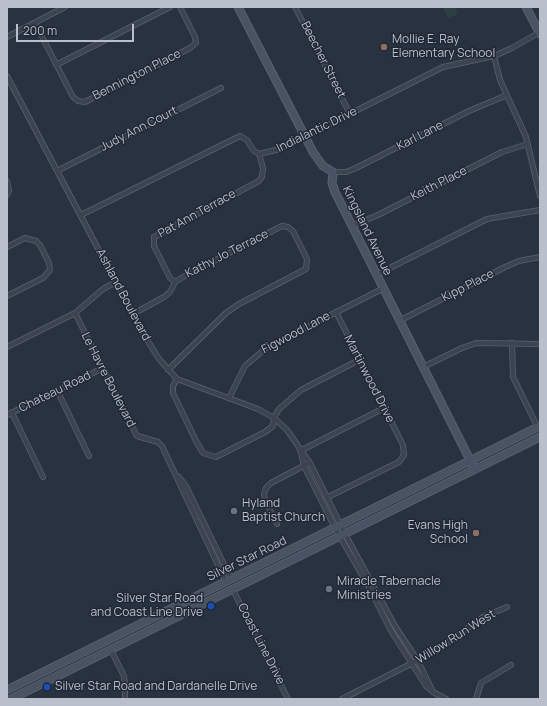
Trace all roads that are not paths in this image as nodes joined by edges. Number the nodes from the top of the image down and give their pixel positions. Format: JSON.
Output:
{"nodes":[{"id":1,"x":65,"y":7,"type":"edge"},
{"id":2,"x":170,"y":7,"type":"edge"},
{"id":3,"x":180,"y":7,"type":"edge"},
{"id":4,"x":238,"y":7,"type":"edge"},
{"id":5,"x":295,"y":7,"type":"edge"},
{"id":6,"x":526,"y":7,"type":"edge"},
{"id":7,"x":35,"y":22,"type":"junction"},
{"id":8,"x":540,"y":33,"type":"edge"},
{"id":9,"x":7,"y":37,"type":"edge"},
{"id":10,"x":494,"y":56,"type":"junction"},
{"id":11,"x":56,"y":65,"type":"junction"},
{"id":12,"x":7,"y":76,"type":"edge"},
{"id":13,"x":221,"y":88,"type":"dead end"},
{"id":14,"x":507,"y":95,"type":"junction"},
{"id":15,"x":350,"y":114,"type":"junction"},
{"id":16,"x":305,"y":137,"type":"junction"},
{"id":17,"x":528,"y":144,"type":"junction"},
{"id":18,"x":259,"y":154,"type":"junction"},
{"id":19,"x":57,"y":171,"type":"junction"},
{"id":20,"x":333,"y":172,"type":"junction"},
{"id":21,"x":7,"y":181,"type":"edge"},
{"id":22,"x":7,"y":194,"type":"edge"},
{"id":23,"x":540,"y":196,"type":"edge"},
{"id":24,"x":540,"y":210,"type":"edge"},
{"id":25,"x":81,"y":215,"type":"junction"},
{"id":26,"x":352,"y":226,"type":"junction"},
{"id":27,"x":7,"y":247,"type":"edge"},
{"id":28,"x":540,"y":257,"type":"edge"},
{"id":29,"x":376,"y":275,"type":"junction"},
{"id":30,"x":116,"y":282,"type":"junction"},
{"id":31,"x":175,"y":282,"type":"junction"},
{"id":32,"x":382,"y":288,"type":"junction"},
{"id":33,"x":7,"y":296,"type":"edge"},
{"id":34,"x":336,"y":312,"type":"junction"},
{"id":35,"x":74,"y":313,"type":"junction"},
{"id":36,"x":133,"y":314,"type":"junction"},
{"id":37,"x":399,"y":321,"type":"junction"},
{"id":38,"x":512,"y":343,"type":"junction"},
{"id":39,"x":540,"y":344,"type":"edge"},
{"id":40,"x":7,"y":348,"type":"edge"},
{"id":41,"x":359,"y":360,"type":"junction"},
{"id":42,"x":102,"y":368,"type":"junction"},
{"id":43,"x":422,"y":368,"type":"junction"},
{"id":44,"x":168,"y":370,"type":"junction"},
{"id":45,"x":177,"y":379,"type":"junction"},
{"id":46,"x":57,"y":390,"type":"junction"},
{"id":47,"x":229,"y":398,"type":"junction"},
{"id":48,"x":384,"y":408,"type":"junction"},
{"id":49,"x":9,"y":414,"type":"edge"},
{"id":50,"x":274,"y":418,"type":"junction"},
{"id":51,"x":539,"y":427,"type":"edge"},
{"id":52,"x":540,"y":437,"type":"edge"},
{"id":53,"x":300,"y":451,"type":"junction"},
{"id":54,"x":89,"y":456,"type":"dead end"},
{"id":55,"x":470,"y":460,"type":"junction"},
{"id":56,"x":310,"y":463,"type":"junction"},
{"id":57,"x":304,"y":466,"type":"junction"},
{"id":58,"x":475,"y":469,"type":"junction"},
{"id":59,"x":43,"y":477,"type":"dead end"},
{"id":60,"x":328,"y":497,"type":"junction"},
{"id":61,"x":321,"y":500,"type":"junction"},
{"id":62,"x":277,"y":524,"type":"dead end"},
{"id":63,"x":338,"y":526,"type":"junction"},
{"id":64,"x":342,"y":535,"type":"junction"},
{"id":65,"x":297,"y":546,"type":"junction"},
{"id":66,"x":229,"y":580,"type":"junction"},
{"id":67,"x":233,"y":590,"type":"junction"},
{"id":68,"x":181,"y":604,"type":"junction"},
{"id":69,"x":507,"y":607,"type":"dead end"},
{"id":70,"x":184,"y":614,"type":"junction"},
{"id":71,"x":105,"y":642,"type":"junction"},
{"id":72,"x":111,"y":650,"type":"junction"},
{"id":73,"x":415,"y":662,"type":"junction"},
{"id":74,"x":511,"y":665,"type":"dead end"},
{"id":75,"x":41,"y":684,"type":"junction"},
{"id":76,"x":7,"y":690,"type":"edge"},
{"id":77,"x":286,"y":698,"type":"edge"},
{"id":78,"x":11,"y":699,"type":"edge"},
{"id":79,"x":125,"y":699,"type":"edge"},
{"id":80,"x":342,"y":699,"type":"edge"},
{"id":81,"x":446,"y":699,"type":"edge"},
{"id":82,"x":476,"y":699,"type":"edge"}],
"edges":[{"from":1,"to":7,"type":"street"},
{"from":2,"to":11,"type":"street"},
{"from":3,"to":11,"type":"street","name":"Bennington Place"},
{"from":4,"to":16,"type":"main road"},
{"from":5,"to":15,"type":"street","name":"Beecher Street"},
{"from":6,"to":8,"type":"main road"},
{"from":7,"to":9,"type":"street"},
{"from":7,"to":11,"type":"street"},
{"from":8,"to":10,"type":"street","name":"Indialantic Drive"},
{"from":10,"to":14,"type":"street"},
{"from":10,"to":15,"type":"street","name":"Indialantic Drive"},
{"from":12,"to":19,"type":"street","name":"Ashland Boulevard"},
{"from":13,"to":19,"type":"street","name":"Judy Ann Court"},
{"from":14,"to":17,"type":"street"},
{"from":14,"to":20,"type":"street","name":"Karl Lane"},
{"from":15,"to":16,"type":"street","name":"Indialantic Drive"},
{"from":16,"to":18,"type":"street","name":"Indialantic Drive"},
{"from":16,"to":20,"type":"main road"},
{"from":17,"to":23,"type":"street"},
{"from":17,"to":26,"type":"street","name":"Keith Place"},
{"from":18,"to":25,"type":"street"},
{"from":18,"to":31,"type":"street","name":"Pat Ann Terrace"},
{"from":19,"to":25,"type":"street","name":"Ashland Boulevard"},
{"from":20,"to":26,"type":"main road","name":"Kingsland Avenue"},
{"from":21,"to":22,"type":"street"},
{"from":24,"to":29,"type":"street"},
{"from":25,"to":30,"type":"street","name":"Ashland Boulevard"},
{"from":26,"to":29,"type":"main road","name":"Kingsland Avenue"},
{"from":27,"to":33,"type":"street"},
{"from":28,"to":37,"type":"street","name":"Kipp Place"},
{"from":29,"to":32,"type":"main road","name":"Kingsland Avenue"},
{"from":30,"to":35,"type":"street"},
{"from":30,"to":36,"type":"street","name":"Ashland Boulevard"},
{"from":31,"to":36,"type":"street","name":"Kathy Jo Terrace"},
{"from":31,"to":44,"type":"street","name":"Kathy Jo Terrace"},
{"from":32,"to":34,"type":"street","name":"Figwood Lane"},
{"from":32,"to":37,"type":"main road","name":"Kingsland Avenue"},
{"from":34,"to":41,"type":"street","name":"Martinwood Drive"},
{"from":34,"to":47,"type":"street","name":"Figwood Lane"},
{"from":35,"to":40,"type":"street"},
{"from":35,"to":42,"type":"street","name":"Le Havre Boulevard"},
{"from":36,"to":44,"type":"street","name":"Ashland Boulevard"},
{"from":37,"to":43,"type":"main road","name":"Kingsland Avenue"},
{"from":38,"to":39,"type":"street"},
{"from":38,"to":43,"type":"street"},
{"from":38,"to":51,"type":"street"},
{"from":41,"to":48,"type":"street","name":"Martinwood Drive"},
{"from":41,"to":50,"type":"street"},
{"from":42,"to":46,"type":"street","name":"Chateau Road"},
{"from":42,"to":66,"type":"street","name":"Le Havre Boulevard"},
{"from":43,"to":55,"type":"main road","name":"Kingsland Avenue"},
{"from":44,"to":45,"type":"street","name":"Ashland Boulevard"},
{"from":45,"to":47,"type":"street","name":"Ashland Boulevard"},
{"from":45,"to":50,"type":"street"},
{"from":46,"to":49,"type":"street","name":"Chateau Road"},
{"from":46,"to":54,"type":"street"},
{"from":47,"to":50,"type":"street","name":"Ashland Boulevard"},
{"from":48,"to":53,"type":"street"},
{"from":48,"to":60,"type":"street","name":"Martinwood Drive"},
{"from":49,"to":59,"type":"street"},
{"from":50,"to":53,"type":"street","name":"Ashland Boulevard"},
{"from":51,"to":55,"type":"main road","name":"Silver Star Road"},
{"from":52,"to":58,"type":"main road","name":"Silver Star Road"},
{"from":53,"to":56,"type":"street","name":"Ashland Boulevard"},
{"from":53,"to":57,"type":"street","name":"Ashland Boulevard"},
{"from":55,"to":58,"type":"main road","name":"Kingsland Avenue"},
{"from":55,"to":63,"type":"main road","name":"Silver Star Road"},
{"from":56,"to":57,"type":"street"},
{"from":56,"to":60,"type":"street","name":"Ashland Boulevard"},
{"from":57,"to":61,"type":"street","name":"Ashland Boulevard"},
{"from":57,"to":62,"type":"street"},
{"from":58,"to":64,"type":"main road","name":"Silver Star Road"},
{"from":60,"to":61,"type":"street"},
{"from":60,"to":63,"type":"street","name":"Ashland Boulevard"},
{"from":61,"to":63,"type":"street","name":"Ashland Boulevard"},
{"from":63,"to":64,"type":"street","name":"Ashland Boulevard"},
{"from":63,"to":65,"type":"main road","name":"Silver Star Road"},
{"from":64,"to":67,"type":"main road","name":"Silver Star Road"},
{"from":64,"to":73,"type":"street","name":"Ashland Boulevard"},
{"from":65,"to":66,"type":"main road","name":"Silver Star Road"},
{"from":65,"to":67,"type":"main road"},
{"from":66,"to":68,"type":"main road","name":"Silver Star Road"},
{"from":66,"to":70,"type":"main road"},
{"from":67,"to":70,"type":"main road","name":"Silver Star Road"},
{"from":67,"to":77,"type":"street","name":"Coast Line Drive"},
{"from":68,"to":71,"type":"main road","name":"Silver Star Road"},
{"from":68,"to":72,"type":"main road"},
{"from":69,"to":73,"type":"street","name":"Willow Run West"},
{"from":70,"to":72,"type":"main road","name":"Silver Star Road"},
{"from":71,"to":75,"type":"main road"},
{"from":71,"to":76,"type":"main road","name":"Silver Star Road"},
{"from":72,"to":75,"type":"main road","name":"Silver Star Road"},
{"from":72,"to":79,"type":"street"},
{"from":73,"to":80,"type":"street","name":"Willow Run West"},
{"from":73,"to":81,"type":"street","name":"Ashland Boulevard"},
{"from":74,"to":82,"type":"street"},
{"from":75,"to":78,"type":"main road","name":"Silver Star Road"}]}
